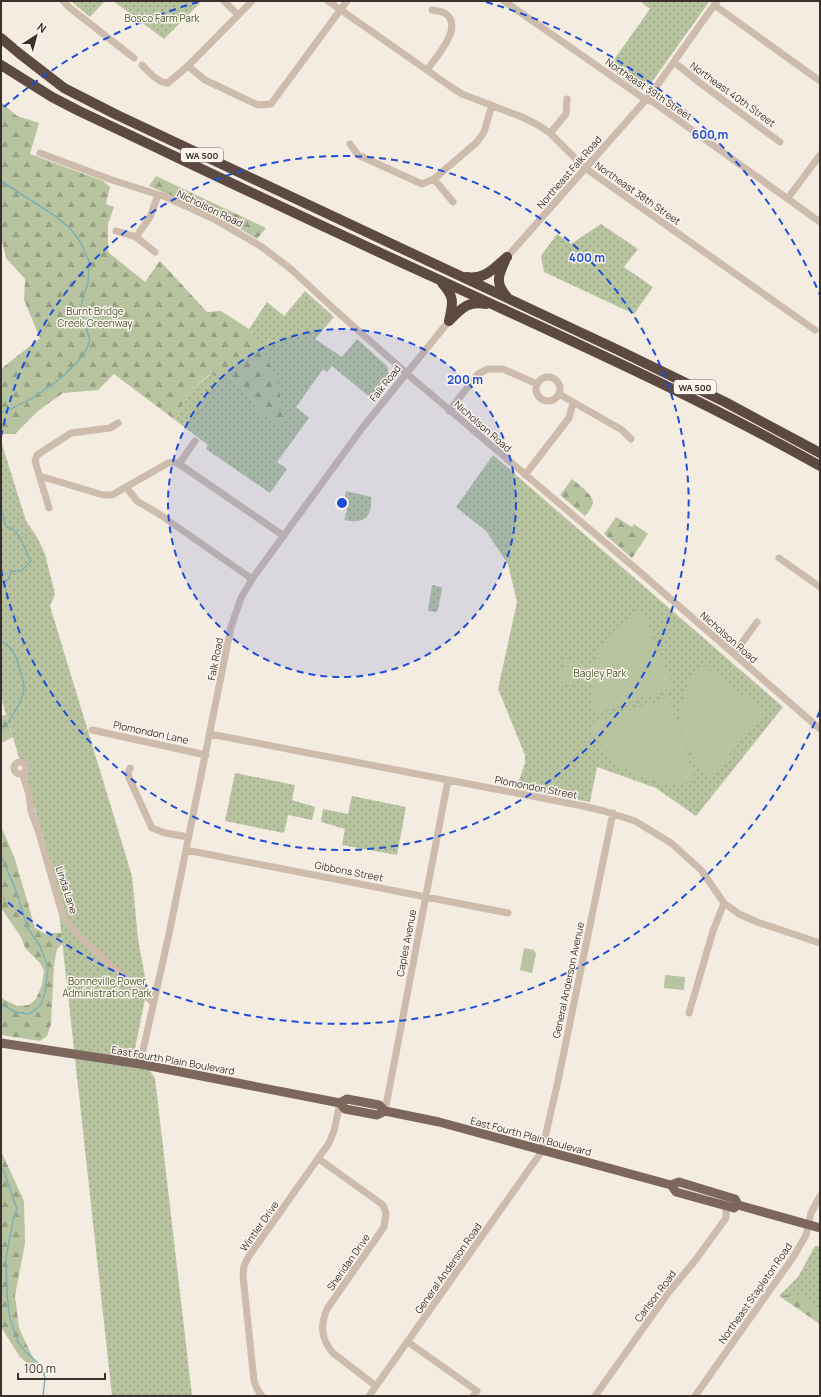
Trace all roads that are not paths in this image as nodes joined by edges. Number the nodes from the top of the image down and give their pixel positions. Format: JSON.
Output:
{"nodes":[{"id":1,"x":64,"y":1,"type":"edge"},
{"id":2,"x":224,"y":1,"type":"edge"},
{"id":3,"x":252,"y":1,"type":"edge"},
{"id":4,"x":328,"y":1,"type":"edge"},
{"id":5,"x":347,"y":1,"type":"edge"},
{"id":6,"x":504,"y":1,"type":"edge"},
{"id":7,"x":715,"y":2,"type":"edge"},
{"id":8,"x":341,"y":9,"type":"junction"},
{"id":9,"x":432,"y":10,"type":"dead end"},
{"id":10,"x":238,"y":15,"type":"junction"},
{"id":11,"x":1,"y":38,"type":"edge"},
{"id":12,"x":1,"y":43,"type":"edge"},
{"id":13,"x":1,"y":58,"type":"edge"},
{"id":14,"x":134,"y":58,"type":"dead end"},
{"id":15,"x":674,"y":62,"type":"junction"},
{"id":16,"x":1,"y":65,"type":"edge"},
{"id":17,"x":142,"y":66,"type":"dead end"},
{"id":18,"x":188,"y":66,"type":"junction"},
{"id":19,"x":426,"y":70,"type":"junction"},
{"id":20,"x":53,"y":80,"type":"junction"},
{"id":21,"x":820,"y":81,"type":"edge"},
{"id":22,"x":567,"y":99,"type":"dead end"},
{"id":23,"x":646,"y":100,"type":"junction"},
{"id":24,"x":492,"y":105,"type":"junction"},
{"id":25,"x":114,"y":127,"type":"junction"},
{"id":26,"x":550,"y":133,"type":"junction"},
{"id":27,"x":780,"y":142,"type":"dead end"},
{"id":28,"x":350,"y":144,"type":"dead end"},
{"id":29,"x":40,"y":153,"type":"dead end"},
{"id":30,"x":820,"y":154,"type":"edge"},
{"id":31,"x":585,"y":168,"type":"junction"},
{"id":32,"x":434,"y":179,"type":"junction"},
{"id":33,"x":158,"y":195,"type":"junction"},
{"id":34,"x":788,"y":198,"type":"junction"},
{"id":35,"x":453,"y":202,"type":"dead end"},
{"id":36,"x":820,"y":222,"type":"edge"},
{"id":37,"x":116,"y":231,"type":"dead end"},
{"id":38,"x":136,"y":237,"type":"junction"},
{"id":39,"x":155,"y":252,"type":"dead end"},
{"id":40,"x":507,"y":257,"type":"junction"},
{"id":41,"x":462,"y":276,"type":"junction"},
{"id":42,"x":441,"y":281,"type":"junction"},
{"id":43,"x":508,"y":298,"type":"junction"},
{"id":44,"x":494,"y":305,"type":"junction"},
{"id":45,"x":449,"y":321,"type":"junction"},
{"id":46,"x":815,"y":330,"type":"dead end"},
{"id":47,"x":406,"y":373,"type":"junction"},
{"id":48,"x":537,"y":384,"type":"junction"},
{"id":49,"x":559,"y":394,"type":"junction"},
{"id":50,"x":573,"y":403,"type":"junction"},
{"id":51,"x":450,"y":411,"type":"junction"},
{"id":52,"x":118,"y":423,"type":"dead end"},
{"id":53,"x":631,"y":439,"type":"dead end"},
{"id":54,"x":195,"y":441,"type":"dead end"},
{"id":55,"x":820,"y":453,"type":"edge"},
{"id":56,"x":179,"y":464,"type":"junction"},
{"id":57,"x":820,"y":466,"type":"edge"},
{"id":58,"x":525,"y":475,"type":"junction"},
{"id":59,"x":40,"y":476,"type":"junction"},
{"id":60,"x":126,"y":487,"type":"junction"},
{"id":61,"x":49,"y":508,"type":"dead end"},
{"id":62,"x":284,"y":536,"type":"junction"},
{"id":63,"x":779,"y":558,"type":"dead end"},
{"id":64,"x":252,"y":579,"type":"junction"},
{"id":65,"x":820,"y":587,"type":"edge"},
{"id":66,"x":757,"y":622,"type":"dead end"},
{"id":67,"x":734,"y":654,"type":"junction"},
{"id":68,"x":92,"y":730,"type":"dead end"},
{"id":69,"x":820,"y":730,"type":"edge"},
{"id":70,"x":210,"y":734,"type":"junction"},
{"id":71,"x":206,"y":755,"type":"junction"},
{"id":72,"x":130,"y":768,"type":"dead end"},
{"id":73,"x":22,"y":774,"type":"dead end"},
{"id":74,"x":448,"y":780,"type":"junction"},
{"id":75,"x":613,"y":813,"type":"junction"},
{"id":76,"x":188,"y":837,"type":"junction"},
{"id":77,"x":186,"y":850,"type":"junction"},
{"id":78,"x":426,"y":896,"type":"junction"},
{"id":79,"x":724,"y":903,"type":"junction"},
{"id":80,"x":508,"y":912,"type":"dead end"},
{"id":81,"x":820,"y":943,"type":"edge"},
{"id":82,"x":153,"y":1002,"type":"junction"},
{"id":83,"x":689,"y":1013,"type":"dead end"},
{"id":84,"x":1,"y":1043,"type":"edge"},
{"id":85,"x":140,"y":1064,"type":"junction"},
{"id":86,"x":340,"y":1103,"type":"junction"},
{"id":87,"x":384,"y":1111,"type":"junction"},
{"id":88,"x":542,"y":1151,"type":"junction"},
{"id":89,"x":319,"y":1159,"type":"junction"},
{"id":90,"x":671,"y":1185,"type":"junction"},
{"id":91,"x":820,"y":1196,"type":"edge"},
{"id":92,"x":738,"y":1205,"type":"junction"},
{"id":93,"x":726,"y":1206,"type":"junction"},
{"id":94,"x":808,"y":1224,"type":"junction"},
{"id":95,"x":820,"y":1228,"type":"edge"},
{"id":96,"x":408,"y":1342,"type":"junction"},
{"id":97,"x":376,"y":1386,"type":"junction"},
{"id":98,"x":475,"y":1394,"type":"edge"},
{"id":99,"x":262,"y":1396,"type":"edge"},
{"id":100,"x":369,"y":1396,"type":"edge"},
{"id":101,"x":595,"y":1396,"type":"edge"},
{"id":102,"x":695,"y":1396,"type":"edge"}],
"edges":[{"from":1,"to":14,"type":"street"},
{"from":2,"to":10,"type":"street"},
{"from":3,"to":10,"type":"street"},
{"from":4,"to":8,"type":"street","name":"Northeast 38th Street"},
{"from":5,"to":8,"type":"street"},
{"from":6,"to":23,"type":"street","name":"Northeast 39th Street"},
{"from":7,"to":15,"type":"street","name":"Northeast Falk Road"},
{"from":7,"to":21,"type":"street"},
{"from":8,"to":18,"type":"street"},
{"from":8,"to":19,"type":"street","name":"Northeast 38th Street"},
{"from":9,"to":19,"type":"street"},
{"from":10,"to":18,"type":"street"},
{"from":11,"to":20,"type":"highway"},
{"from":12,"to":20,"type":"highway","number":"WA 500"},
{"from":13,"to":25,"type":"highway","number":"WA 500"},
{"from":15,"to":23,"type":"street","name":"Northeast Falk Road"},
{"from":15,"to":27,"type":"street","name":"Northeast 40th Street"},
{"from":16,"to":25,"type":"highway"},
{"from":17,"to":18,"type":"street"},
{"from":19,"to":24,"type":"street","name":"Northeast 38th Street"},
{"from":20,"to":41,"type":"highway","number":"WA 500"},
{"from":22,"to":26,"type":"street"},
{"from":23,"to":31,"type":"street","name":"Northeast Falk Road"},
{"from":23,"to":34,"type":"street","name":"Northeast 39th Street"},
{"from":24,"to":26,"type":"street","name":"Northeast 38th Street"},
{"from":24,"to":32,"type":"street"},
{"from":25,"to":42,"type":"highway","number":"WA 500"},
{"from":26,"to":31,"type":"street","name":"Northeast 38th Street"},
{"from":28,"to":32,"type":"street"},
{"from":29,"to":33,"type":"street","name":"Nicholson Road"},
{"from":30,"to":34,"type":"street"},
{"from":31,"to":40,"type":"street","name":"Northeast Falk Road"},
{"from":31,"to":46,"type":"street","name":"Northeast 38th Street"},
{"from":32,"to":35,"type":"street"},
{"from":33,"to":38,"type":"street"},
{"from":33,"to":47,"type":"street","name":"Nicholson Road"},
{"from":34,"to":36,"type":"street","name":"Northeast 39th Street"},
{"from":37,"to":38,"type":"street"},
{"from":38,"to":39,"type":"street"},
{"from":40,"to":41,"type":"highway"},
{"from":40,"to":43,"type":"highway"},
{"from":41,"to":43,"type":"highway","number":"WA 500"},
{"from":42,"to":44,"type":"highway","number":"WA 500"},
{"from":42,"to":45,"type":"highway"},
{"from":43,"to":55,"type":"highway","number":"WA 500"},
{"from":44,"to":45,"type":"highway"},
{"from":44,"to":57,"type":"highway","number":"WA 500"},
{"from":45,"to":47,"type":"street","name":"Falk Road"},
{"from":47,"to":51,"type":"street","name":"Nicholson Road"},
{"from":47,"to":62,"type":"street","name":"Falk Road"},
{"from":48,"to":49,"type":"street"},
{"from":48,"to":49,"type":"street"},
{"from":48,"to":51,"type":"street"},
{"from":49,"to":50,"type":"street"},
{"from":50,"to":53,"type":"street"},
{"from":50,"to":58,"type":"street"},
{"from":51,"to":58,"type":"street","name":"Nicholson Road"},
{"from":52,"to":59,"type":"street"},
{"from":54,"to":56,"type":"street"},
{"from":56,"to":60,"type":"street"},
{"from":56,"to":62,"type":"street"},
{"from":58,"to":67,"type":"street","name":"Nicholson Road"},
{"from":59,"to":60,"type":"street"},
{"from":59,"to":61,"type":"street"},
{"from":60,"to":64,"type":"street"},
{"from":62,"to":64,"type":"street","name":"Falk Road"},
{"from":63,"to":65,"type":"street"},
{"from":64,"to":70,"type":"street","name":"Falk Road"},
{"from":66,"to":67,"type":"street"},
{"from":67,"to":69,"type":"street","name":"Nicholson Road"},
{"from":68,"to":71,"type":"street","name":"Plomondon Lane"},
{"from":70,"to":71,"type":"street","name":"Falk Road"},
{"from":70,"to":74,"type":"street","name":"Plomondon Street"},
{"from":71,"to":76,"type":"street","name":"Falk Road"},
{"from":72,"to":76,"type":"street"},
{"from":73,"to":82,"type":"street","name":"Linda Lane"},
{"from":74,"to":75,"type":"street","name":"Plomondon Street"},
{"from":74,"to":78,"type":"street","name":"Caples Avenue"},
{"from":75,"to":79,"type":"street","name":"Plomondon Street"},
{"from":75,"to":88,"type":"street","name":"General Anderson Avenue"},
{"from":76,"to":77,"type":"street","name":"Falk Road"},
{"from":77,"to":78,"type":"street","name":"Gibbons Street"},
{"from":77,"to":82,"type":"street","name":"Falk Road"},
{"from":78,"to":80,"type":"street","name":"Gibbons Street"},
{"from":78,"to":87,"type":"street","name":"Caples Avenue"},
{"from":79,"to":81,"type":"street","name":"Plomondon Street"},
{"from":79,"to":83,"type":"street"},
{"from":82,"to":85,"type":"street","name":"Falk Road"},
{"from":84,"to":85,"type":"main road","name":"East Fourth Plain Boulevard"},
{"from":85,"to":86,"type":"main road","name":"East Fourth Plain Boulevard"},
{"from":86,"to":87,"type":"main road","name":"East Fourth Plain Boulevard"},
{"from":86,"to":89,"type":"street","name":"Wintler Drive"},
{"from":87,"to":88,"type":"main road","name":"East Fourth Plain Boulevard"},
{"from":88,"to":90,"type":"main road","name":"East Fourth Plain Boulevard"},
{"from":88,"to":96,"type":"street","name":"General Anderson Road"},
{"from":89,"to":97,"type":"street","name":"Sheridan Drive"},
{"from":89,"to":99,"type":"street","name":"Wintler Drive"},
{"from":90,"to":92,"type":"main road","name":"East Fourth Plain Boulevard"},
{"from":90,"to":93,"type":"main road","name":"East Fourth Plain Boulevard"},
{"from":91,"to":94,"type":"street","name":"Northeast Stapleton Road"},
{"from":92,"to":93,"type":"main road","name":"East Fourth Plain Boulevard"},
{"from":92,"to":94,"type":"main road","name":"East Fourth Plain Boulevard"},
{"from":93,"to":101,"type":"street","name":"Carlson Road"},
{"from":94,"to":95,"type":"main road","name":"East Fourth Plain Boulevard"},
{"from":94,"to":102,"type":"street","name":"Northeast Stapleton Road"},
{"from":96,"to":97,"type":"street","name":"General Anderson Road"},
{"from":96,"to":98,"type":"street"},
{"from":97,"to":100,"type":"street","name":"General Anderson Road"}]}
